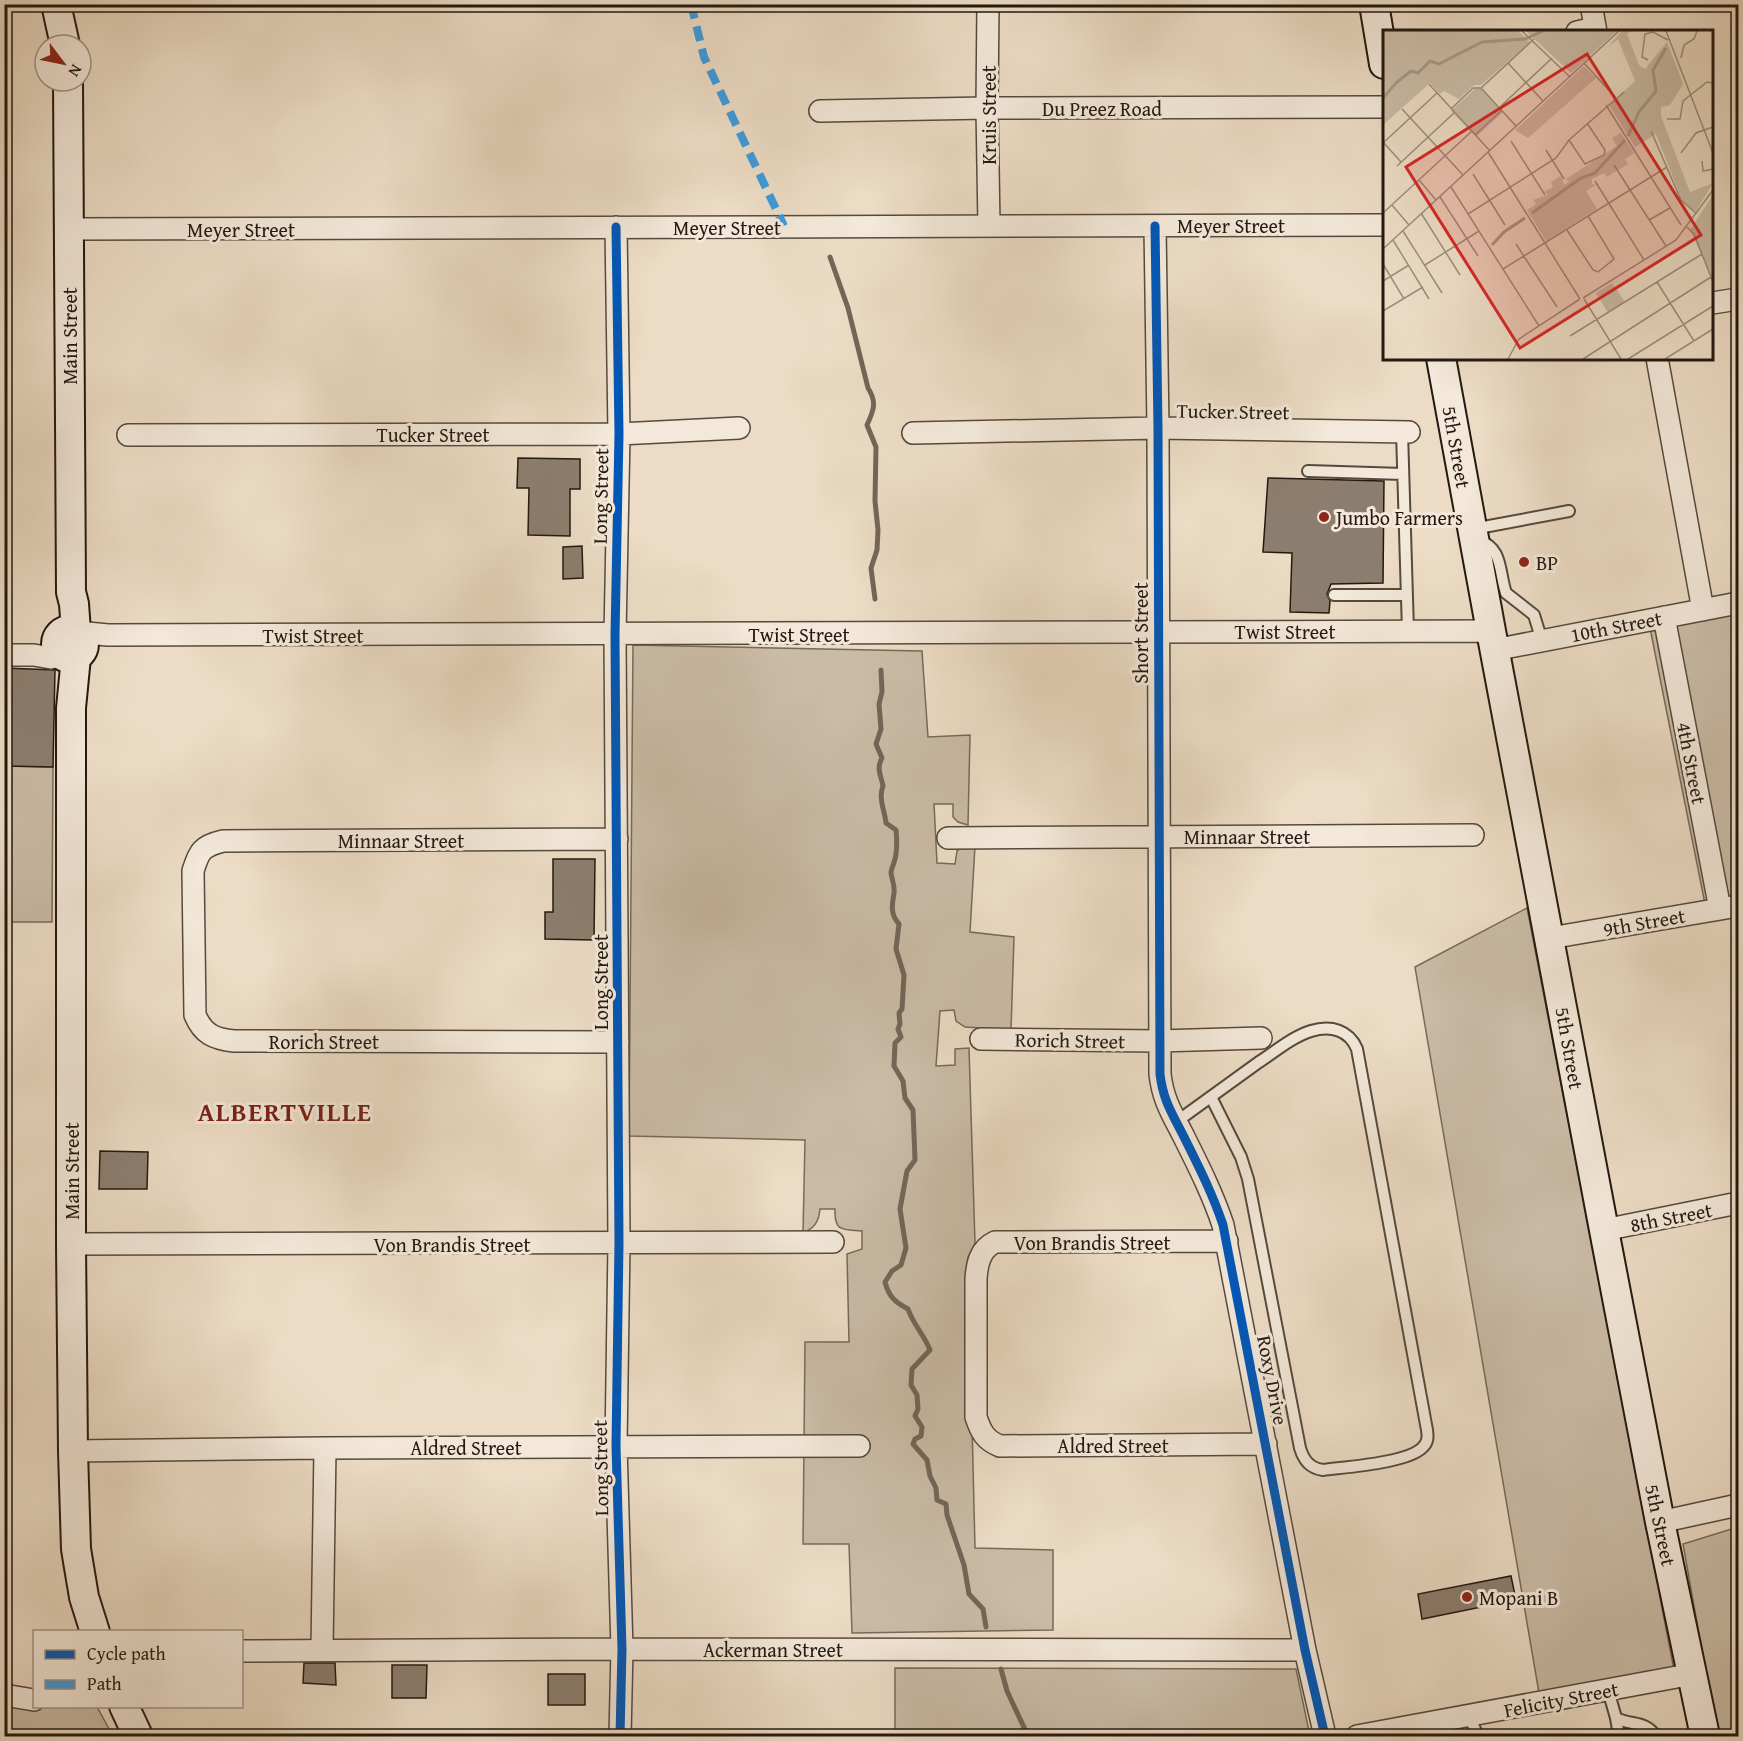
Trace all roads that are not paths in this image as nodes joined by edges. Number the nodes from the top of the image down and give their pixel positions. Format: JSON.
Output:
{"nodes":[{"id":1,"x":56,"y":4,"type":"edge"},
{"id":2,"x":988,"y":4,"type":"edge"},
{"id":3,"x":1374,"y":4,"type":"edge"},
{"id":4,"x":1591,"y":4,"type":"edge"},
{"id":5,"x":1589,"y":30,"type":"edge"},
{"id":6,"x":62,"y":33,"type":"edge"},
{"id":7,"x":1383,"y":58,"type":"edge"},
{"id":8,"x":68,"y":93,"type":"edge"},
{"id":9,"x":1383,"y":107,"type":"edge"},
{"id":10,"x":987,"y":108,"type":"junction"},
{"id":11,"x":820,"y":111,"type":"dead end"},
{"id":12,"x":1383,"y":225,"type":"edge"},
{"id":13,"x":989,"y":226,"type":"junction"},
{"id":14,"x":1155,"y":226,"type":"junction"},
{"id":15,"x":616,"y":227,"type":"junction"},
{"id":16,"x":70,"y":229,"type":"junction"},
{"id":17,"x":1738,"y":298,"type":"edge"},
{"id":18,"x":1713,"y":303,"type":"edge"},
{"id":19,"x":1441,"y":360,"type":"edge"},
{"id":20,"x":1657,"y":360,"type":"edge"},
{"id":21,"x":739,"y":428,"type":"dead end"},
{"id":22,"x":1158,"y":428,"type":"junction"},
{"id":23,"x":1405,"y":432,"type":"joint"},
{"id":24,"x":913,"y":433,"type":"dead end"},
{"id":25,"x":619,"y":434,"type":"junction"},
{"id":26,"x":128,"y":435,"type":"dead end"},
{"id":27,"x":1308,"y":471,"type":"dead end"},
{"id":28,"x":1403,"y":474,"type":"junction"},
{"id":29,"x":1569,"y":512,"type":"dead end"},
{"id":30,"x":1473,"y":535,"type":"junction"},
{"id":31,"x":1334,"y":595,"type":"dead end"},
{"id":32,"x":1407,"y":595,"type":"junction"},
{"id":33,"x":1738,"y":603,"type":"edge"},
{"id":34,"x":1703,"y":610,"type":"junction"},
{"id":35,"x":1665,"y":617,"type":"junction"},
{"id":36,"x":1408,"y":631,"type":"junction"},
{"id":37,"x":1158,"y":632,"type":"junction"},
{"id":38,"x":615,"y":635,"type":"junction"},
{"id":39,"x":1492,"y":640,"type":"junction"},
{"id":40,"x":1542,"y":640,"type":"junction"},
{"id":41,"x":66,"y":646,"type":"junction"},
{"id":42,"x":4,"y":655,"type":"edge"},
{"id":43,"x":1473,"y":835,"type":"dead end"},
{"id":44,"x":1159,"y":836,"type":"junction"},
{"id":45,"x":948,"y":838,"type":"dead end"},
{"id":46,"x":617,"y":839,"type":"junction"},
{"id":47,"x":195,"y":862,"type":"joint"},
{"id":48,"x":1729,"y":908,"type":"edge"},
{"id":49,"x":1550,"y":938,"type":"junction"},
{"id":50,"x":1261,"y":1038,"type":"dead end"},
{"id":51,"x":981,"y":1039,"type":"dead end"},
{"id":52,"x":1159,"y":1041,"type":"junction"},
{"id":53,"x":618,"y":1042,"type":"junction"},
{"id":54,"x":1211,"y":1097,"type":"junction"},
{"id":55,"x":1176,"y":1122,"type":"junction"},
{"id":56,"x":1738,"y":1203,"type":"edge"},
{"id":57,"x":1604,"y":1230,"type":"junction"},
{"id":58,"x":1227,"y":1241,"type":"junction"},
{"id":59,"x":832,"y":1242,"type":"dead end"},
{"id":60,"x":71,"y":1244,"type":"junction"},
{"id":61,"x":619,"y":1244,"type":"junction"},
{"id":62,"x":976,"y":1417,"type":"joint"},
{"id":63,"x":1266,"y":1444,"type":"junction"},
{"id":64,"x":616,"y":1446,"type":"junction"},
{"id":65,"x":859,"y":1446,"type":"dead end"},
{"id":66,"x":325,"y":1448,"type":"junction"},
{"id":67,"x":74,"y":1451,"type":"junction"},
{"id":68,"x":1738,"y":1505,"type":"edge"},
{"id":69,"x":1660,"y":1522,"type":"junction"},
{"id":70,"x":94,"y":1630,"type":"edge"},
{"id":71,"x":622,"y":1649,"type":"junction"},
{"id":72,"x":322,"y":1650,"type":"junction"},
{"id":73,"x":1305,"y":1650,"type":"junction"},
{"id":74,"x":243,"y":1651,"type":"edge"},
{"id":75,"x":1693,"y":1674,"type":"junction"},
{"id":76,"x":1608,"y":1690,"type":"junction"},
{"id":77,"x":4,"y":1695,"type":"edge"},
{"id":78,"x":33,"y":1700,"type":"edge"},
{"id":79,"x":124,"y":1708,"type":"edge"},
{"id":80,"x":1469,"y":1716,"type":"junction"},
{"id":81,"x":1616,"y":1718,"type":"junction"},
{"id":82,"x":138,"y":1737,"type":"edge"},
{"id":83,"x":620,"y":1737,"type":"edge"},
{"id":84,"x":1325,"y":1737,"type":"edge"},
{"id":85,"x":1358,"y":1737,"type":"edge"},
{"id":86,"x":1478,"y":1737,"type":"edge"},
{"id":87,"x":1619,"y":1737,"type":"edge"},
{"id":88,"x":1656,"y":1737,"type":"edge"},
{"id":89,"x":1705,"y":1737,"type":"edge"}],
"edges":[{"from":1,"to":6,"type":"street"},
{"from":2,"to":10,"type":"street","name":"Kruis Street"},
{"from":3,"to":7,"type":"street"},
{"from":4,"to":5,"type":"street"},
{"from":8,"to":16,"type":"street","name":"Main Street"},
{"from":9,"to":10,"type":"street","name":"Du Preez Road"},
{"from":10,"to":11,"type":"street","name":"Du Preez Road"},
{"from":10,"to":13,"type":"street","name":"Kruis Street"},
{"from":12,"to":14,"type":"street","name":"Meyer Street"},
{"from":13,"to":14,"type":"street","name":"Meyer Street"},
{"from":13,"to":15,"type":"street","name":"Meyer Street"},
{"from":14,"to":22,"type":"street","name":"Short Street"},
{"from":15,"to":16,"type":"street","name":"Meyer Street"},
{"from":15,"to":25,"type":"street","name":"Long Street"},
{"from":16,"to":41,"type":"street","name":"Main Street"},
{"from":17,"to":18,"type":"street"},
{"from":19,"to":30,"type":"street","name":"5th Street"},
{"from":20,"to":34,"type":"street"},
{"from":21,"to":25,"type":"street","name":"Tucker Street"},
{"from":22,"to":23,"type":"street","name":"Tucker Street"},
{"from":22,"to":24,"type":"street","name":"Tucker Street"},
{"from":22,"to":37,"type":"street","name":"Short Street"},
{"from":23,"to":28,"type":"lane"},
{"from":25,"to":26,"type":"street","name":"Tucker Street"},
{"from":25,"to":38,"type":"street","name":"Long Street"},
{"from":27,"to":28,"type":"lane"},
{"from":28,"to":32,"type":"lane"},
{"from":29,"to":30,"type":"lane"},
{"from":30,"to":39,"type":"street","name":"5th Street"},
{"from":30,"to":40,"type":"lane"},
{"from":31,"to":32,"type":"lane"},
{"from":32,"to":36,"type":"lane"},
{"from":33,"to":34,"type":"street","name":"10th Street"},
{"from":34,"to":35,"type":"street","name":"10th Street"},
{"from":35,"to":40,"type":"street","name":"10th Street"},
{"from":35,"to":48,"type":"street","name":"4th Street"},
{"from":36,"to":37,"type":"street","name":"Twist Street"},
{"from":36,"to":39,"type":"street","name":"Twist Street"},
{"from":37,"to":38,"type":"street","name":"Twist Street"},
{"from":37,"to":44,"type":"street","name":"Short Street"},
{"from":38,"to":41,"type":"street","name":"Twist Street"},
{"from":38,"to":46,"type":"street","name":"Long Street"},
{"from":39,"to":40,"type":"street","name":"10th Street"},
{"from":39,"to":49,"type":"street","name":"5th Street"},
{"from":41,"to":42,"type":"street","name":"Twist Street"},
{"from":41,"to":60,"type":"street","name":"Main Street"},
{"from":43,"to":44,"type":"street","name":"Minnaar Street"},
{"from":44,"to":45,"type":"street","name":"Minnaar Street"},
{"from":44,"to":52,"type":"street","name":"Short Street"},
{"from":46,"to":47,"type":"street","name":"Minnaar Street"},
{"from":46,"to":53,"type":"street","name":"Long Street"},
{"from":47,"to":53,"type":"street","name":"Rorich Street"},
{"from":48,"to":49,"type":"street","name":"9th Street"},
{"from":49,"to":57,"type":"street","name":"5th Street"},
{"from":50,"to":52,"type":"street","name":"Rorich Street"},
{"from":51,"to":52,"type":"street","name":"Rorich Street"},
{"from":52,"to":55,"type":"street","name":"Roxy Drive"},
{"from":53,"to":61,"type":"street","name":"Long Street"},
{"from":54,"to":54,"type":"lane"},
{"from":54,"to":55,"type":"lane"},
{"from":55,"to":58,"type":"street","name":"Roxy Drive"},
{"from":56,"to":57,"type":"street","name":"8th Street"},
{"from":57,"to":69,"type":"street","name":"5th Street"},
{"from":58,"to":62,"type":"street","name":"Von Brandis Street"},
{"from":58,"to":63,"type":"street","name":"Roxy Drive"},
{"from":59,"to":61,"type":"street","name":"Von Brandis Street"},
{"from":60,"to":61,"type":"street","name":"Von Brandis Street"},
{"from":60,"to":67,"type":"street","name":"Main Street"},
{"from":61,"to":64,"type":"street","name":"Long Street"},
{"from":62,"to":63,"type":"street","name":"Aldred Street"},
{"from":63,"to":73,"type":"street","name":"Roxy Drive"},
{"from":64,"to":65,"type":"street","name":"Aldred Street"},
{"from":64,"to":66,"type":"street","name":"Aldred Street"},
{"from":64,"to":71,"type":"street","name":"Long Street"},
{"from":66,"to":67,"type":"street","name":"Aldred Street"},
{"from":66,"to":72,"type":"street"},
{"from":67,"to":70,"type":"street","name":"Main Street"},
{"from":68,"to":69,"type":"street"},
{"from":69,"to":75,"type":"street","name":"5th Street"},
{"from":71,"to":72,"type":"street","name":"Ackerman Street"},
{"from":71,"to":73,"type":"street","name":"Ackerman Street"},
{"from":71,"to":83,"type":"street","name":"Long Street"},
{"from":72,"to":74,"type":"street","name":"Ackerman Street"},
{"from":73,"to":84,"type":"street","name":"Roxy Drive"},
{"from":75,"to":76,"type":"street","name":"Felicity Street"},
{"from":75,"to":89,"type":"street","name":"5th Street"},
{"from":76,"to":80,"type":"street","name":"Felicity Street"},
{"from":76,"to":81,"type":"lane"},
{"from":77,"to":78,"type":"street"},
{"from":79,"to":82,"type":"street"},
{"from":80,"to":85,"type":"street","name":"Felicity Street"},
{"from":80,"to":86,"type":"lane"},
{"from":81,"to":87,"type":"lane"},
{"from":81,"to":88,"type":"lane"}]}
